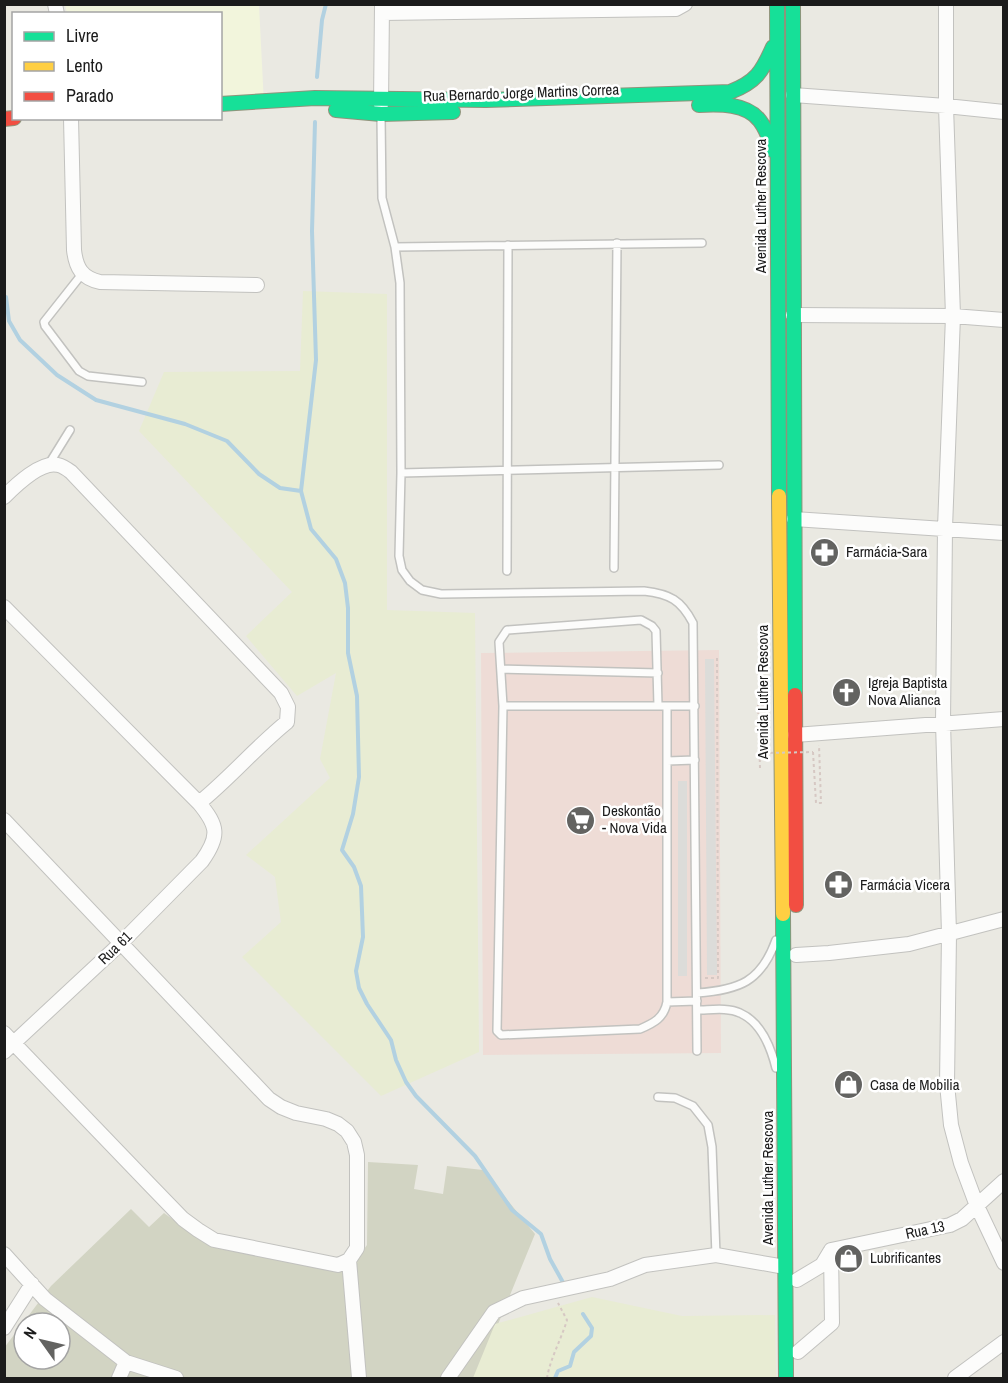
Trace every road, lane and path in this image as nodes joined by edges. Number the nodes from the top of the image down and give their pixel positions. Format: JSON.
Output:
{"nodes":[{"id":1,"x":685,"y":4,"type":"edge"},
{"id":2,"x":777,"y":4,"type":"edge"},
{"id":3,"x":793,"y":4,"type":"edge"},
{"id":4,"x":946,"y":4,"type":"edge"},
{"id":5,"x":382,"y":9,"type":"edge"},
{"id":6,"x":777,"y":40,"type":"junction"},
{"id":7,"x":792,"y":95,"type":"junction"},
{"id":8,"x":381,"y":99,"type":"junction"},
{"id":9,"x":237,"y":103,"type":"junction"},
{"id":10,"x":222,"y":104,"type":"edge"},
{"id":11,"x":946,"y":106,"type":"junction"},
{"id":12,"x":1004,"y":112,"type":"edge"},
{"id":13,"x":381,"y":114,"type":"junction"},
{"id":14,"x":71,"y":120,"type":"edge"},
{"id":15,"x":777,"y":158,"type":"junction"},
{"id":16,"x":617,"y":243,"type":"junction"},
{"id":17,"x":702,"y":243,"type":"dead end"},
{"id":18,"x":508,"y":245,"type":"junction"},
{"id":19,"x":395,"y":247,"type":"junction"},
{"id":20,"x":82,"y":274,"type":"junction"},
{"id":21,"x":256,"y":285,"type":"dead end"},
{"id":22,"x":793,"y":315,"type":"junction"},
{"id":23,"x":953,"y":316,"type":"junction"},
{"id":24,"x":1004,"y":320,"type":"edge"},
{"id":25,"x":142,"y":382,"type":"dead end"},
{"id":26,"x":70,"y":430,"type":"dead end"},
{"id":27,"x":49,"y":464,"type":"junction"},
{"id":28,"x":719,"y":465,"type":"dead end"},
{"id":29,"x":615,"y":468,"type":"junction"},
{"id":30,"x":508,"y":471,"type":"junction"},
{"id":31,"x":401,"y":473,"type":"junction"},
{"id":32,"x":4,"y":497,"type":"edge"},
{"id":33,"x":794,"y":519,"type":"junction"},
{"id":34,"x":945,"y":528,"type":"junction"},
{"id":35,"x":1004,"y":533,"type":"edge"},
{"id":36,"x":614,"y":568,"type":"dead end"},
{"id":37,"x":507,"y":571,"type":"dead end"},
{"id":38,"x":4,"y":607,"type":"edge"},
{"id":39,"x":717,"y":656,"type":"dead end"},
{"id":40,"x":501,"y":669,"type":"junction"},
{"id":41,"x":658,"y":673,"type":"junction"},
{"id":42,"x":764,"y":705,"type":"dead end"},
{"id":43,"x":503,"y":706,"type":"junction"},
{"id":44,"x":658,"y":706,"type":"junction"},
{"id":45,"x":667,"y":706,"type":"junction"},
{"id":46,"x":695,"y":706,"type":"junction"},
{"id":47,"x":1004,"y":719,"type":"edge"},
{"id":48,"x":943,"y":722,"type":"junction"},
{"id":49,"x":764,"y":729,"type":"dead end"},
{"id":50,"x":819,"y":733,"type":"junction"},
{"id":51,"x":795,"y":735,"type":"junction"},
{"id":52,"x":695,"y":760,"type":"junction"},
{"id":53,"x":667,"y":762,"type":"junction"},
{"id":54,"x":760,"y":768,"type":"dead end"},
{"id":55,"x":199,"y":803,"type":"junction"},
{"id":56,"x":4,"y":820,"type":"edge"},
{"id":57,"x":1004,"y":919,"type":"edge"},
{"id":58,"x":783,"y":921,"type":"junction"},
{"id":59,"x":949,"y":934,"type":"junction"},
{"id":60,"x":121,"y":943,"type":"junction"},
{"id":61,"x":796,"y":955,"type":"junction"},
{"id":62,"x":718,"y":978,"type":"dead end"},
{"id":63,"x":697,"y":993,"type":"junction"},
{"id":64,"x":697,"y":1001,"type":"junction"},
{"id":65,"x":667,"y":1002,"type":"junction"},
{"id":66,"x":697,"y":1010,"type":"junction"},
{"id":67,"x":8,"y":1043,"type":"edge"},
{"id":68,"x":697,"y":1051,"type":"dead end"},
{"id":69,"x":658,"y":1097,"type":"dead end"},
{"id":70,"x":784,"y":1112,"type":"junction"},
{"id":71,"x":1004,"y":1181,"type":"edge"},
{"id":72,"x":977,"y":1206,"type":"junction"},
{"id":73,"x":831,"y":1250,"type":"junction"},
{"id":74,"x":4,"y":1254,"type":"edge"},
{"id":75,"x":716,"y":1255,"type":"junction"},
{"id":76,"x":350,"y":1260,"type":"junction"},
{"id":77,"x":1004,"y":1263,"type":"edge"},
{"id":78,"x":785,"y":1267,"type":"junction"},
{"id":79,"x":797,"y":1280,"type":"junction"},
{"id":80,"x":32,"y":1284,"type":"junction"},
{"id":81,"x":552,"y":1291,"type":"junction"},
{"id":82,"x":4,"y":1328,"type":"edge"},
{"id":83,"x":1004,"y":1342,"type":"edge"},
{"id":84,"x":798,"y":1352,"type":"junction"},
{"id":85,"x":126,"y":1362,"type":"junction"},
{"id":86,"x":119,"y":1378,"type":"edge"},
{"id":87,"x":176,"y":1378,"type":"edge"},
{"id":88,"x":359,"y":1378,"type":"edge"},
{"id":89,"x":448,"y":1378,"type":"edge"},
{"id":90,"x":547,"y":1378,"type":"edge"},
{"id":91,"x":786,"y":1378,"type":"edge"},
{"id":92,"x":798,"y":1378,"type":"edge"},
{"id":93,"x":955,"y":1378,"type":"edge"}],
"edges":[{"from":1,"to":5,"type":"street"},
{"from":2,"to":6,"type":"main road","name":"Avenida Luther Rescova"},
{"from":3,"to":7,"type":"main road","name":"Avenida Luther Rescova"},
{"from":4,"to":11,"type":"street"},
{"from":5,"to":8,"type":"street"},
{"from":6,"to":8,"type":"main road","name":"Rua Bernardo Jorge Martins Correa"},
{"from":6,"to":15,"type":"main road","name":"Avenida Luther Rescova"},
{"from":7,"to":11,"type":"street"},
{"from":7,"to":22,"type":"main road","name":"Avenida Luther Rescova"},
{"from":8,"to":9,"type":"main road","name":"Rua Bernardo Jorge Martins Correa"},
{"from":8,"to":13,"type":"street"},
{"from":9,"to":10,"type":"main road","name":"Rua Bernardo Jorge Martins Correa"},
{"from":9,"to":13,"type":"main road","name":"Rua Bernardo Jorge Martins Correa"},
{"from":11,"to":12,"type":"street"},
{"from":11,"to":23,"type":"street"},
{"from":13,"to":15,"type":"main road","name":"Rua Bernardo Jorge Martins Correa"},
{"from":13,"to":19,"type":"lane"},
{"from":14,"to":20,"type":"street"},
{"from":15,"to":58,"type":"main road","name":"Avenida Luther Rescova"},
{"from":16,"to":17,"type":"lane"},
{"from":16,"to":18,"type":"lane"},
{"from":16,"to":29,"type":"lane"},
{"from":18,"to":19,"type":"lane"},
{"from":18,"to":30,"type":"lane"},
{"from":19,"to":31,"type":"lane"},
{"from":20,"to":21,"type":"street"},
{"from":20,"to":25,"type":"lane"},
{"from":22,"to":23,"type":"street"},
{"from":22,"to":33,"type":"main road","name":"Avenida Luther Rescova"},
{"from":23,"to":24,"type":"street"},
{"from":23,"to":34,"type":"street"},
{"from":26,"to":27,"type":"lane"},
{"from":27,"to":32,"type":"street"},
{"from":27,"to":55,"type":"street"},
{"from":28,"to":29,"type":"lane"},
{"from":29,"to":30,"type":"lane"},
{"from":29,"to":36,"type":"lane"},
{"from":30,"to":31,"type":"lane"},
{"from":30,"to":37,"type":"lane"},
{"from":31,"to":46,"type":"lane"},
{"from":33,"to":34,"type":"street"},
{"from":33,"to":51,"type":"main road","name":"Avenida Luther Rescova"},
{"from":34,"to":35,"type":"street"},
{"from":34,"to":48,"type":"street"},
{"from":38,"to":55,"type":"street"},
{"from":39,"to":62,"type":"path"},
{"from":40,"to":41,"type":"lane"},
{"from":40,"to":41,"type":"lane"},
{"from":40,"to":43,"type":"lane"},
{"from":41,"to":44,"type":"lane"},
{"from":42,"to":54,"type":"path"},
{"from":43,"to":44,"type":"lane"},
{"from":43,"to":65,"type":"lane"},
{"from":44,"to":45,"type":"lane"},
{"from":45,"to":46,"type":"lane"},
{"from":45,"to":53,"type":"lane"},
{"from":46,"to":52,"type":"lane"},
{"from":47,"to":48,"type":"street"},
{"from":48,"to":50,"type":"street"},
{"from":48,"to":59,"type":"street"},
{"from":49,"to":50,"type":"path","bridge":true},
{"from":50,"to":51,"type":"street"},
{"from":51,"to":61,"type":"main road","name":"Avenida Luther Rescova"},
{"from":52,"to":53,"type":"lane"},
{"from":52,"to":63,"type":"lane"},
{"from":53,"to":65,"type":"lane"},
{"from":55,"to":60,"type":"street","name":"Rua 61"},
{"from":56,"to":60,"type":"street"},
{"from":57,"to":59,"type":"street"},
{"from":58,"to":63,"type":"lane"},
{"from":58,"to":70,"type":"main road","name":"Avenida Luther Rescova"},
{"from":59,"to":61,"type":"street"},
{"from":59,"to":72,"type":"street"},
{"from":60,"to":67,"type":"street","name":"Rua 61"},
{"from":60,"to":76,"type":"street"},
{"from":61,"to":79,"type":"main road","name":"Avenida Luther Rescova"},
{"from":63,"to":64,"type":"lane"},
{"from":64,"to":65,"type":"lane"},
{"from":64,"to":66,"type":"lane"},
{"from":66,"to":68,"type":"lane"},
{"from":66,"to":70,"type":"lane"},
{"from":67,"to":76,"type":"street"},
{"from":69,"to":75,"type":"lane"},
{"from":70,"to":78,"type":"main road","name":"Avenida Luther Rescova"},
{"from":71,"to":72,"type":"street","name":"Rua 13"},
{"from":72,"to":73,"type":"street","name":"Rua 13"},
{"from":72,"to":77,"type":"street"},
{"from":73,"to":79,"type":"street"},
{"from":73,"to":84,"type":"street"},
{"from":74,"to":80,"type":"street"},
{"from":75,"to":78,"type":"street"},
{"from":75,"to":81,"type":"street"},
{"from":76,"to":88,"type":"street"},
{"from":78,"to":91,"type":"main road","name":"Avenida Luther Rescova"},
{"from":79,"to":84,"type":"main road","name":"Avenida Luther Rescova"},
{"from":80,"to":82,"type":"street"},
{"from":80,"to":85,"type":"street"},
{"from":81,"to":89,"type":"street"},
{"from":81,"to":90,"type":"path"},
{"from":83,"to":93,"type":"street"},
{"from":84,"to":92,"type":"main road","name":"Avenida Luther Rescova"},
{"from":85,"to":86,"type":"street"},
{"from":85,"to":87,"type":"street"}]}
